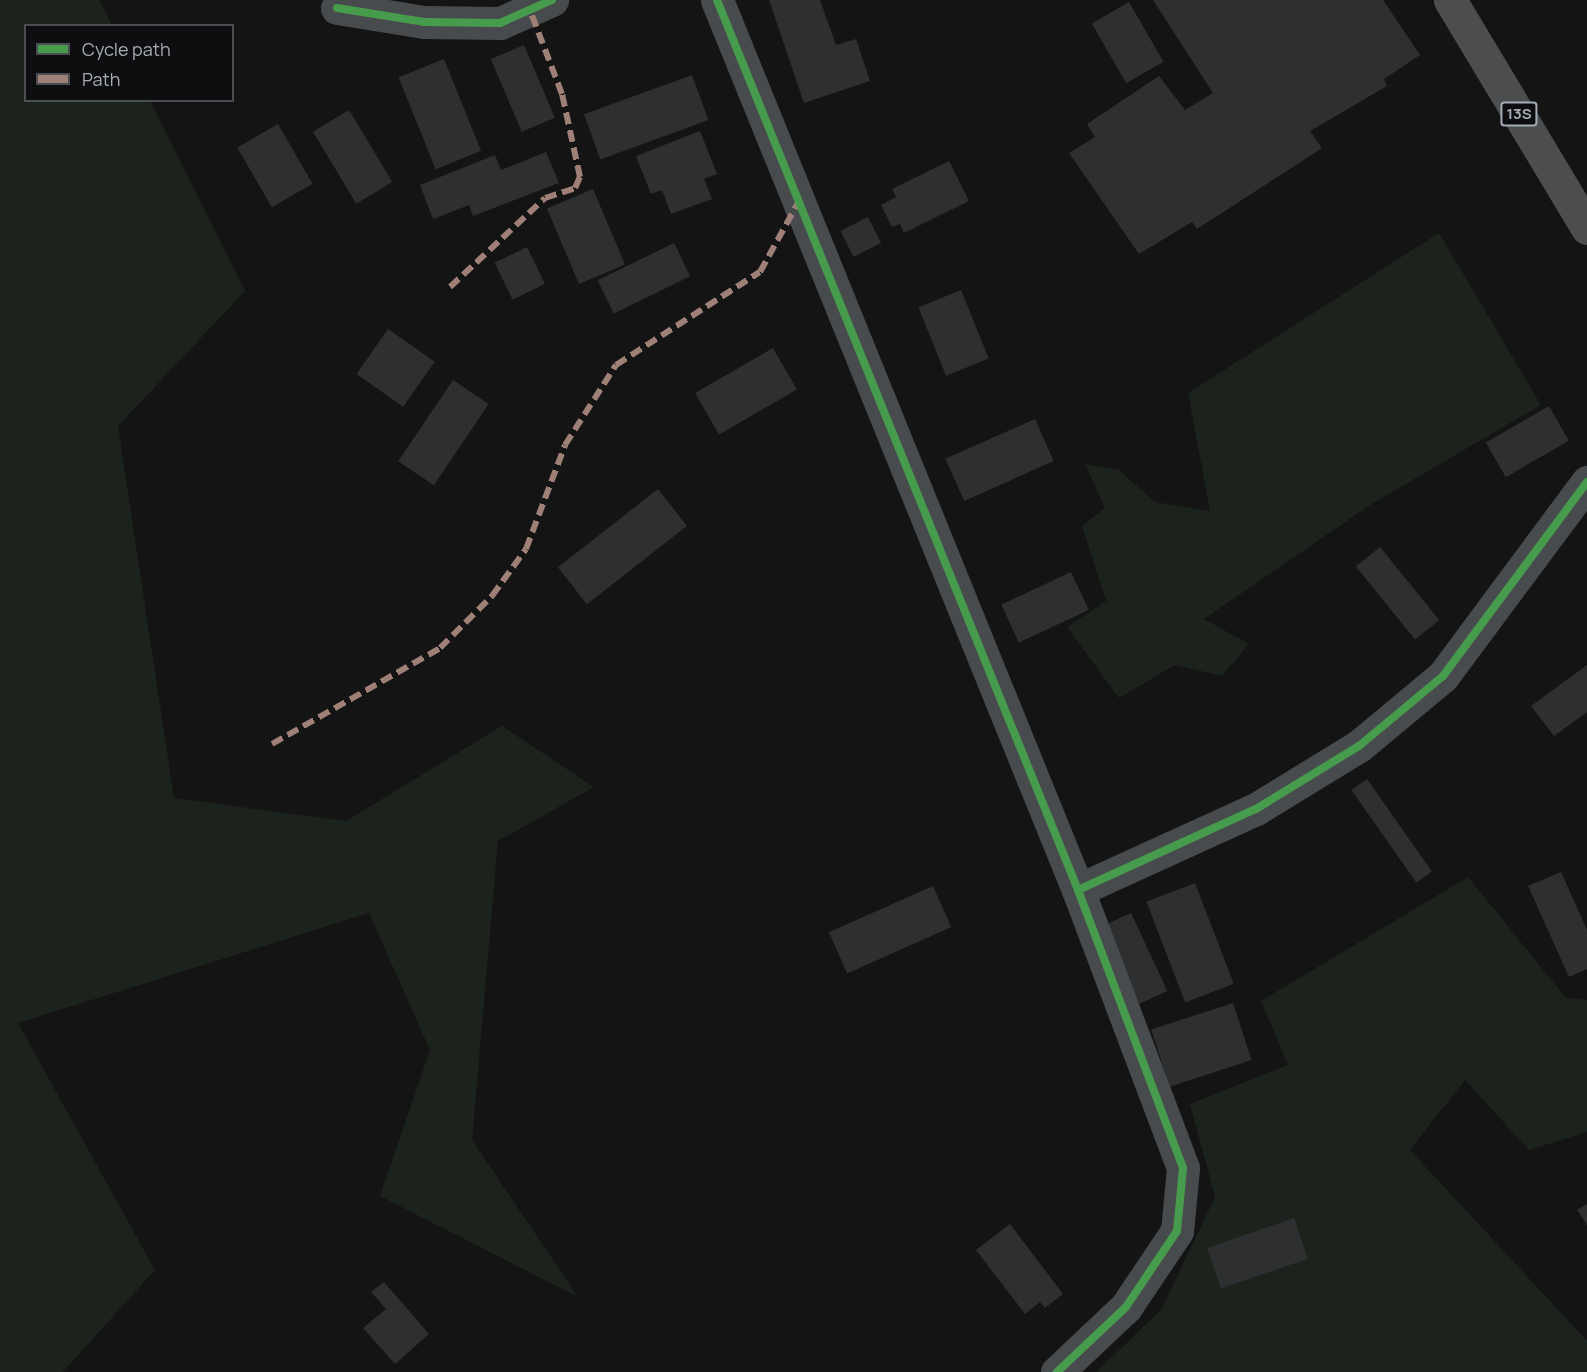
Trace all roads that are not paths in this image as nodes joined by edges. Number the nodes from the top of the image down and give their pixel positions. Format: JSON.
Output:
{"nodes":[{"id":1,"x":552,"y":0,"type":"edge"},
{"id":2,"x":717,"y":0,"type":"edge"},
{"id":3,"x":1450,"y":0,"type":"edge"},
{"id":4,"x":337,"y":8,"type":"dead end"},
{"id":5,"x":1587,"y":228,"type":"edge"},
{"id":6,"x":1587,"y":482,"type":"edge"},
{"id":7,"x":1078,"y":890,"type":"junction"},
{"id":8,"x":1057,"y":1372,"type":"edge"}],
"edges":[{"from":1,"to":4,"type":"street"},
{"from":2,"to":7,"type":"street"},
{"from":3,"to":5,"type":"highway","number":"13S"},
{"from":6,"to":7,"type":"street"},
{"from":7,"to":8,"type":"street"}]}
